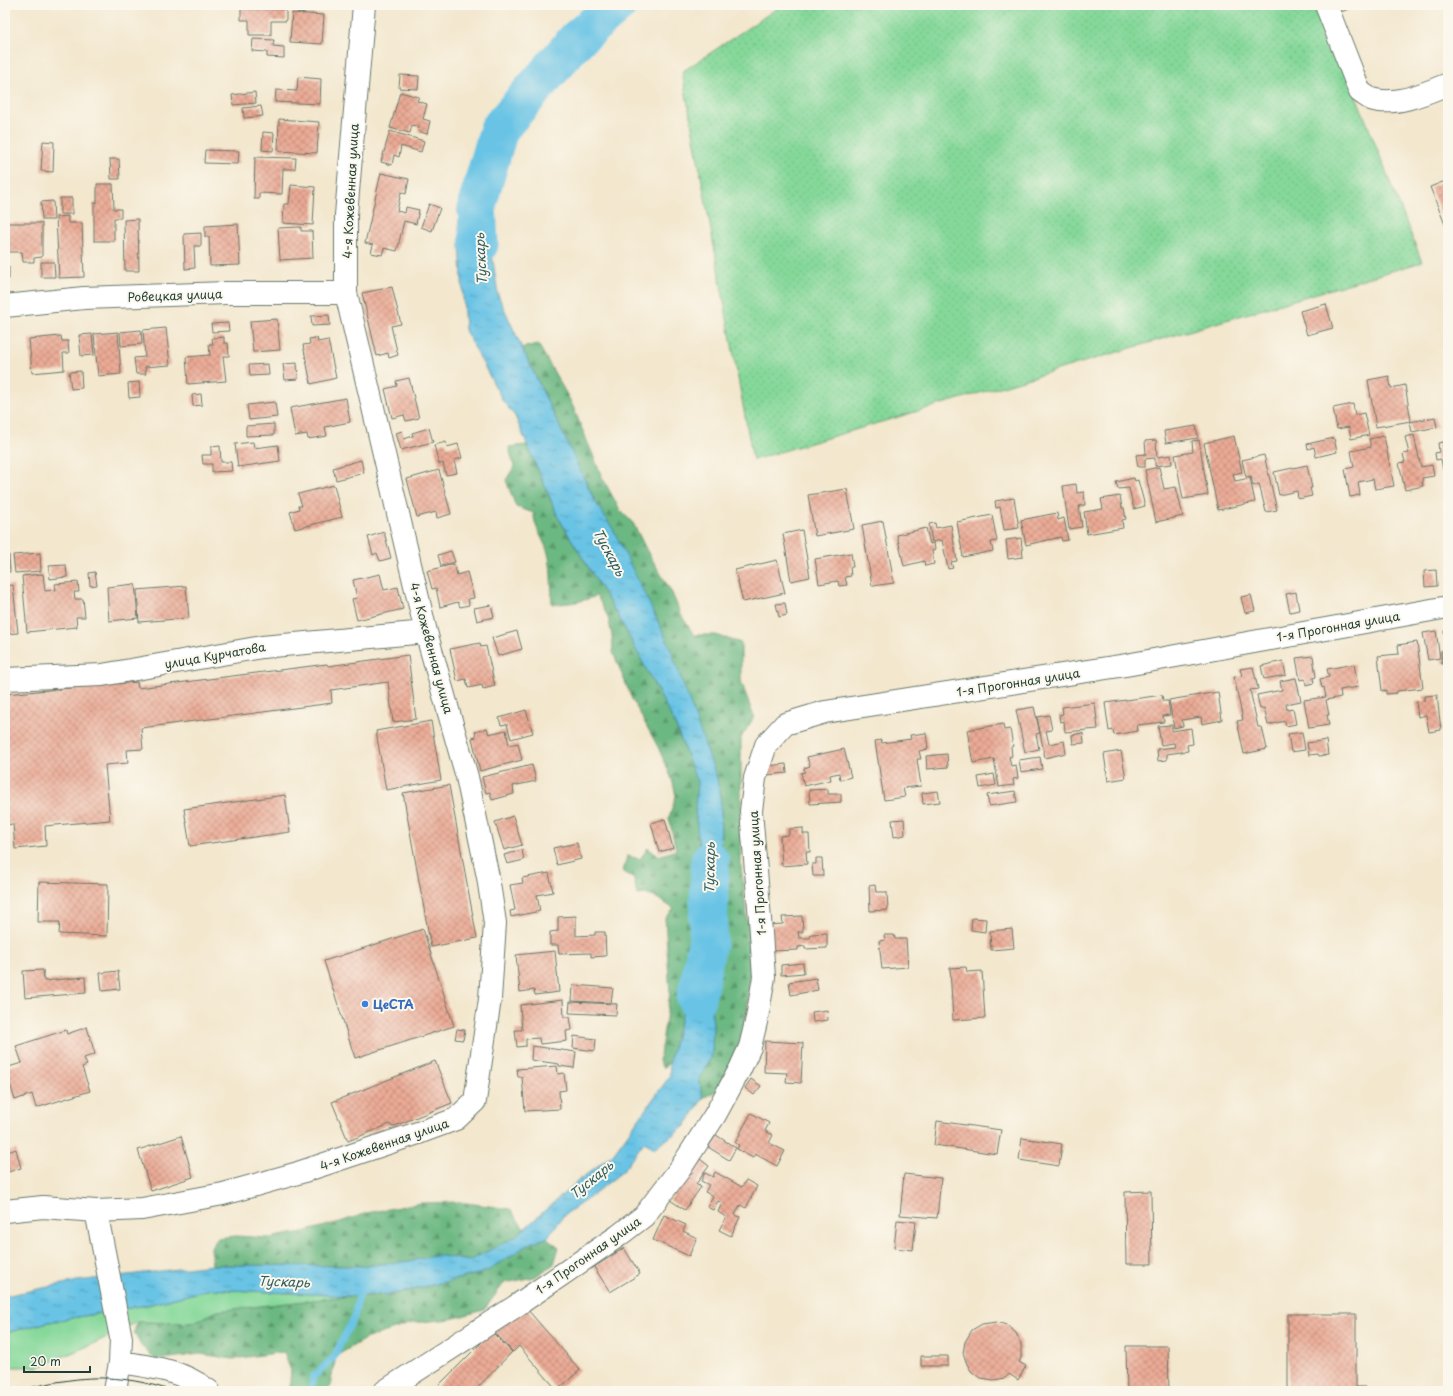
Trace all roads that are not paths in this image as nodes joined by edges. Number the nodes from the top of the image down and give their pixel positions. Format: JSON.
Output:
{"nodes":[{"id":1,"x":364,"y":5,"type":"edge"},
{"id":2,"x":1326,"y":5,"type":"edge"},
{"id":3,"x":1448,"y":84,"type":"edge"},
{"id":4,"x":346,"y":293,"type":"junction"},
{"id":5,"x":5,"y":306,"type":"edge"},
{"id":6,"x":1448,"y":607,"type":"edge"},
{"id":7,"x":426,"y":632,"type":"junction"},
{"id":8,"x":5,"y":679,"type":"edge"},
{"id":9,"x":5,"y":1211,"type":"edge"},
{"id":10,"x":96,"y":1211,"type":"junction"},
{"id":11,"x":120,"y":1362,"type":"junction"},
{"id":12,"x":115,"y":1391,"type":"edge"},
{"id":13,"x":209,"y":1391,"type":"edge"},
{"id":14,"x":385,"y":1391,"type":"edge"}],
"edges":[{"from":1,"to":4,"type":"street","name":"4-я Кожевенная улица"},
{"from":2,"to":3,"type":"street"},
{"from":4,"to":5,"type":"street","name":"Ровецкая улица"},
{"from":4,"to":7,"type":"street","name":"4-я Кожевенная улица"},
{"from":6,"to":14,"type":"street","name":"1-я Прогонная улица"},
{"from":7,"to":8,"type":"street","name":"улица Курчатова"},
{"from":7,"to":10,"type":"street","name":"4-я Кожевенная улица"},
{"from":9,"to":10,"type":"street","name":"4-я Кожевенная улица"},
{"from":10,"to":11,"type":"street"},
{"from":11,"to":12,"type":"street"},
{"from":11,"to":13,"type":"street"}]}
